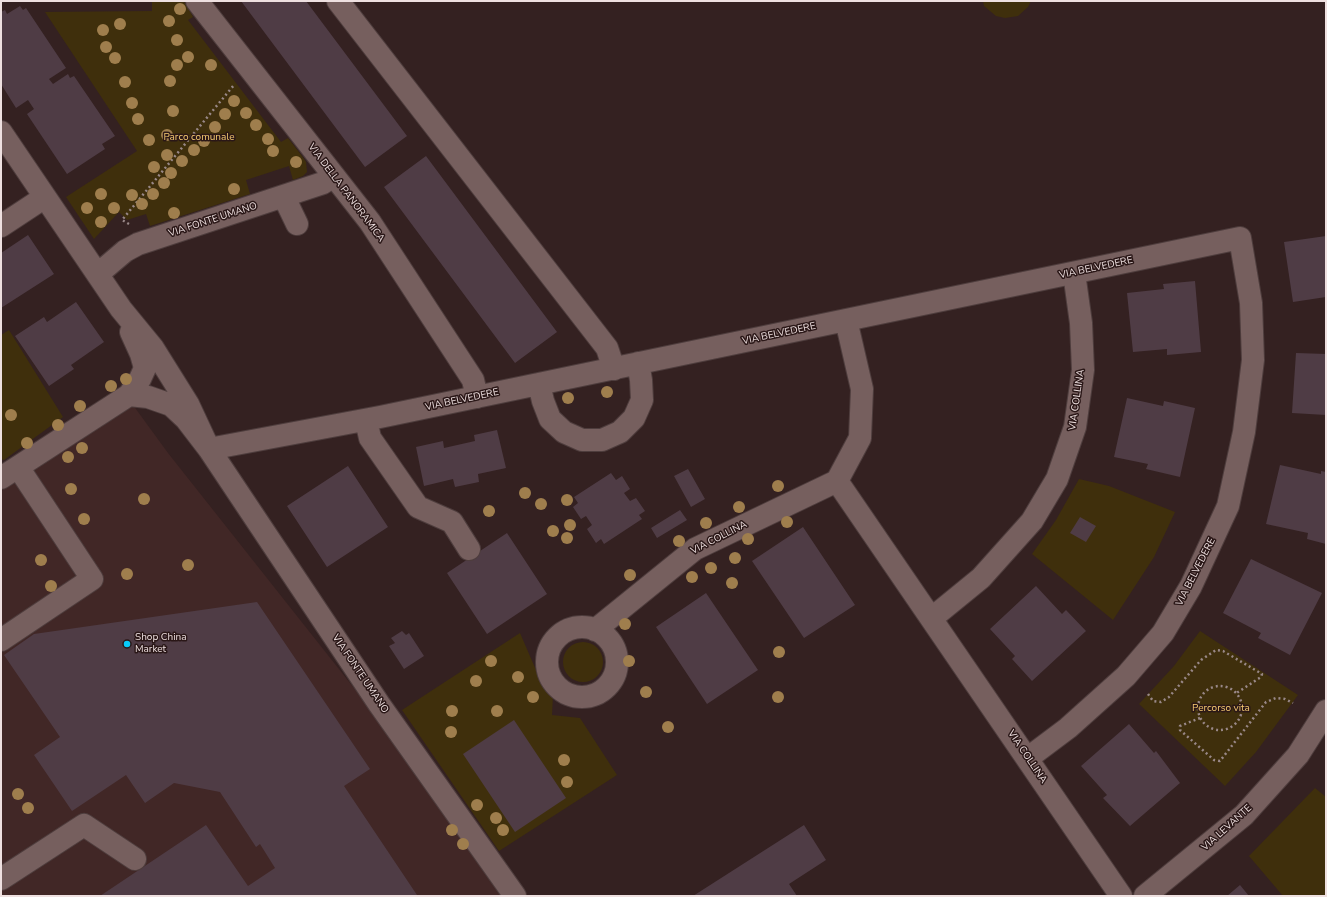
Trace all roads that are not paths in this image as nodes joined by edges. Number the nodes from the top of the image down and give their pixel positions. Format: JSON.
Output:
{"nodes":[{"id":1,"x":197,"y":1,"type":"edge"},
{"id":2,"x":338,"y":1,"type":"edge"},
{"id":3,"x":1,"y":132,"type":"edge"},
{"id":4,"x":334,"y":176,"type":"junction"},
{"id":5,"x":45,"y":197,"type":"junction"},
{"id":6,"x":284,"y":197,"type":"junction"},
{"id":7,"x":297,"y":224,"type":"dead end"},
{"id":8,"x":1,"y":226,"type":"edge"},
{"id":9,"x":1074,"y":273,"type":"junction"},
{"id":10,"x":98,"y":274,"type":"junction"},
{"id":11,"x":121,"y":309,"type":"junction"},
{"id":12,"x":846,"y":320,"type":"junction"},
{"id":13,"x":638,"y":363,"type":"junction"},
{"id":14,"x":614,"y":369,"type":"junction"},
{"id":15,"x":539,"y":384,"type":"junction"},
{"id":16,"x":129,"y":395,"type":"junction"},
{"id":17,"x":477,"y":397,"type":"junction"},
{"id":18,"x":366,"y":420,"type":"junction"},
{"id":19,"x":209,"y":449,"type":"junction"},
{"id":20,"x":9,"y":473,"type":"edge"},
{"id":21,"x":837,"y":481,"type":"junction"},
{"id":22,"x":469,"y":549,"type":"dead end"},
{"id":23,"x":932,"y":618,"type":"junction"},
{"id":24,"x":595,"y":630,"type":"dead end"},
{"id":25,"x":1,"y":640,"type":"edge"},
{"id":26,"x":1326,"y":711,"type":"edge"},
{"id":27,"x":1028,"y":758,"type":"junction"},
{"id":28,"x":135,"y":859,"type":"dead end"},
{"id":29,"x":1,"y":879,"type":"edge"},
{"id":30,"x":515,"y":896,"type":"edge"},
{"id":31,"x":1121,"y":896,"type":"edge"},
{"id":32,"x":1145,"y":896,"type":"edge"}],
"edges":[{"from":1,"to":4,"type":"street","name":"VIA DELLA PANORAMICA"},
{"from":2,"to":14,"type":"street"},
{"from":3,"to":5,"type":"street","name":"VIA FONTE UMANO"},
{"from":4,"to":6,"type":"street","name":"VIA FONTE UMANO"},
{"from":4,"to":17,"type":"street","name":"VIA DELLA PANORAMICA"},
{"from":5,"to":8,"type":"street"},
{"from":5,"to":10,"type":"street","name":"VIA FONTE UMANO"},
{"from":6,"to":7,"type":"street"},
{"from":6,"to":10,"type":"street","name":"VIA FONTE UMANO"},
{"from":9,"to":12,"type":"street","name":"VIA BELVEDERE"},
{"from":9,"to":23,"type":"street","name":"VIA COLLINA"},
{"from":9,"to":27,"type":"street","name":"VIA BELVEDERE"},
{"from":10,"to":11,"type":"street","name":"VIA FONTE UMANO"},
{"from":11,"to":16,"type":"street","name":"VIA FONTE UMANO"},
{"from":11,"to":19,"type":"street","name":"VIA FONTE UMANO"},
{"from":12,"to":13,"type":"street","name":"VIA BELVEDERE"},
{"from":12,"to":21,"type":"street"},
{"from":13,"to":14,"type":"street","name":"VIA BELVEDERE"},
{"from":13,"to":15,"type":"street"},
{"from":14,"to":15,"type":"street","name":"VIA BELVEDERE"},
{"from":15,"to":17,"type":"street","name":"VIA BELVEDERE"},
{"from":16,"to":19,"type":"street","name":"VIA FONTE UMANO"},
{"from":16,"to":20,"type":"street"},
{"from":17,"to":18,"type":"street","name":"VIA BELVEDERE"},
{"from":18,"to":19,"type":"street","name":"VIA BELVEDERE"},
{"from":18,"to":22,"type":"street"},
{"from":19,"to":30,"type":"street","name":"VIA FONTE UMANO"},
{"from":20,"to":25,"type":"street"},
{"from":21,"to":23,"type":"street","name":"VIA COLLINA"},
{"from":21,"to":24,"type":"street","name":"VIA COLLINA"},
{"from":23,"to":27,"type":"street","name":"VIA COLLINA"},
{"from":26,"to":32,"type":"street","name":"VIA LEVANTE"},
{"from":27,"to":31,"type":"street","name":"VIA COLLINA"},
{"from":28,"to":29,"type":"street"}]}
